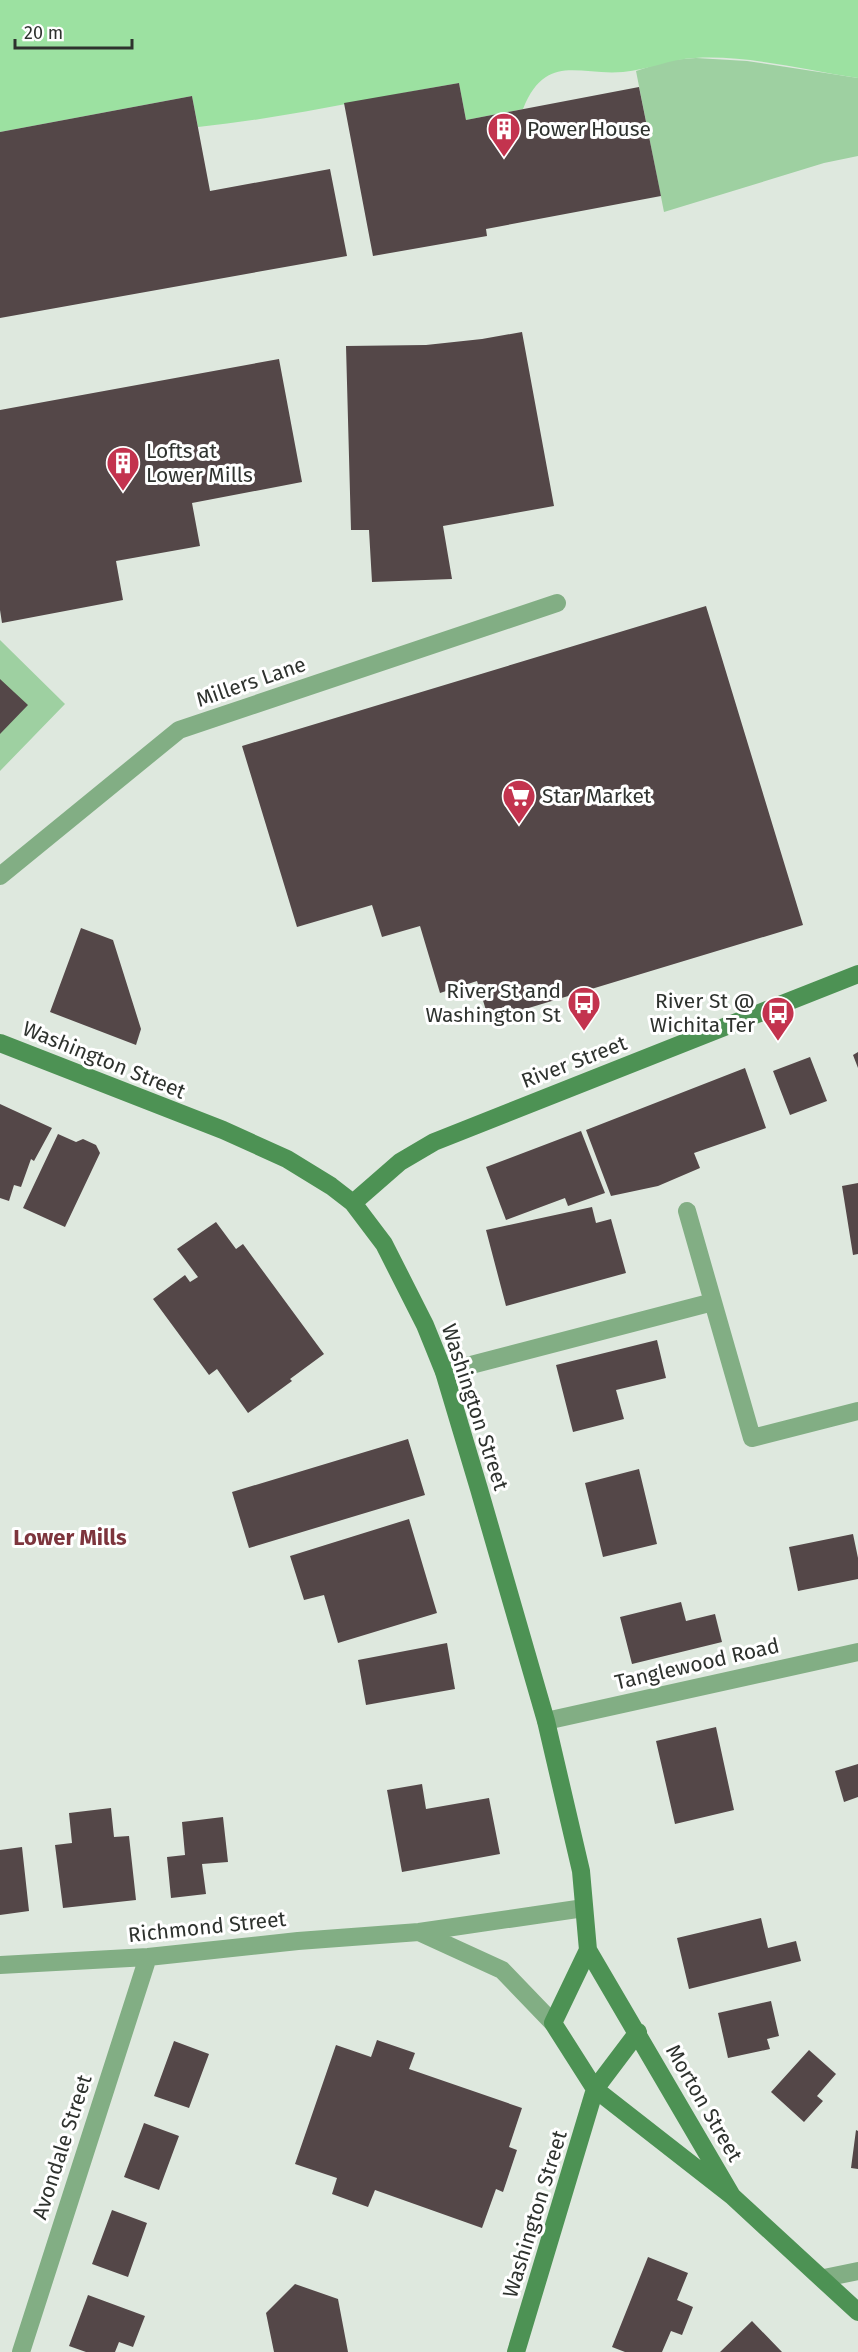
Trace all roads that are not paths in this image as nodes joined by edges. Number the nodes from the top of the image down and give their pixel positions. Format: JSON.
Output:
{"nodes":[{"id":1,"x":557,"y":603,"type":"dead end"},
{"id":2,"x":0,"y":876,"type":"edge"},
{"id":3,"x":858,"y":974,"type":"edge"},
{"id":4,"x":0,"y":1043,"type":"edge"},
{"id":5,"x":353,"y":1203,"type":"junction"},
{"id":6,"x":687,"y":1211,"type":"dead end"},
{"id":7,"x":713,"y":1302,"type":"junction"},
{"id":8,"x":444,"y":1372,"type":"junction"},
{"id":9,"x":858,"y":1411,"type":"edge"},
{"id":10,"x":858,"y":1652,"type":"edge"},
{"id":11,"x":546,"y":1721,"type":"junction"},
{"id":12,"x":584,"y":1908,"type":"junction"},
{"id":13,"x":419,"y":1932,"type":"junction"},
{"id":14,"x":588,"y":1950,"type":"junction"},
{"id":15,"x":148,"y":1957,"type":"junction"},
{"id":16,"x":0,"y":1965,"type":"edge"},
{"id":17,"x":553,"y":2023,"type":"junction"},
{"id":18,"x":638,"y":2032,"type":"junction"},
{"id":19,"x":595,"y":2089,"type":"junction"},
{"id":20,"x":732,"y":2196,"type":"junction"},
{"id":21,"x":858,"y":2271,"type":"edge"},
{"id":22,"x":824,"y":2278,"type":"junction"},
{"id":23,"x":858,"y":2312,"type":"edge"},
{"id":24,"x":21,"y":2352,"type":"edge"},
{"id":25,"x":516,"y":2352,"type":"edge"}],
"edges":[{"from":1,"to":2,"type":"street","name":"Millers Lane"},
{"from":3,"to":5,"type":"main road","name":"River Street"},
{"from":4,"to":5,"type":"main road","name":"Washington Street"},
{"from":5,"to":8,"type":"main road","name":"Washington Street"},
{"from":6,"to":7,"type":"street"},
{"from":7,"to":8,"type":"street"},
{"from":7,"to":9,"type":"street"},
{"from":8,"to":11,"type":"main road","name":"Washington Street"},
{"from":10,"to":11,"type":"street","name":"Tanglewood Road"},
{"from":11,"to":12,"type":"main road","name":"Washington Street"},
{"from":12,"to":13,"type":"street","name":"Richmond Street"},
{"from":12,"to":14,"type":"main road","name":"Washington Street"},
{"from":13,"to":15,"type":"street","name":"Richmond Street"},
{"from":13,"to":17,"type":"street","name":"Richmond Street"},
{"from":14,"to":17,"type":"main road"},
{"from":14,"to":18,"type":"main road","name":"Washington Street"},
{"from":15,"to":16,"type":"street","name":"Richmond Street"},
{"from":15,"to":24,"type":"street","name":"Avondale Street"},
{"from":17,"to":19,"type":"main road"},
{"from":18,"to":19,"type":"main road","name":"Washington Street"},
{"from":18,"to":20,"type":"main road","name":"Morton Street"},
{"from":19,"to":20,"type":"main road","name":"Morton Street"},
{"from":19,"to":25,"type":"main road","name":"Washington Street"},
{"from":20,"to":22,"type":"main road","name":"Morton Street"},
{"from":21,"to":22,"type":"street"},
{"from":22,"to":23,"type":"main road","name":"Morton Street"}]}
